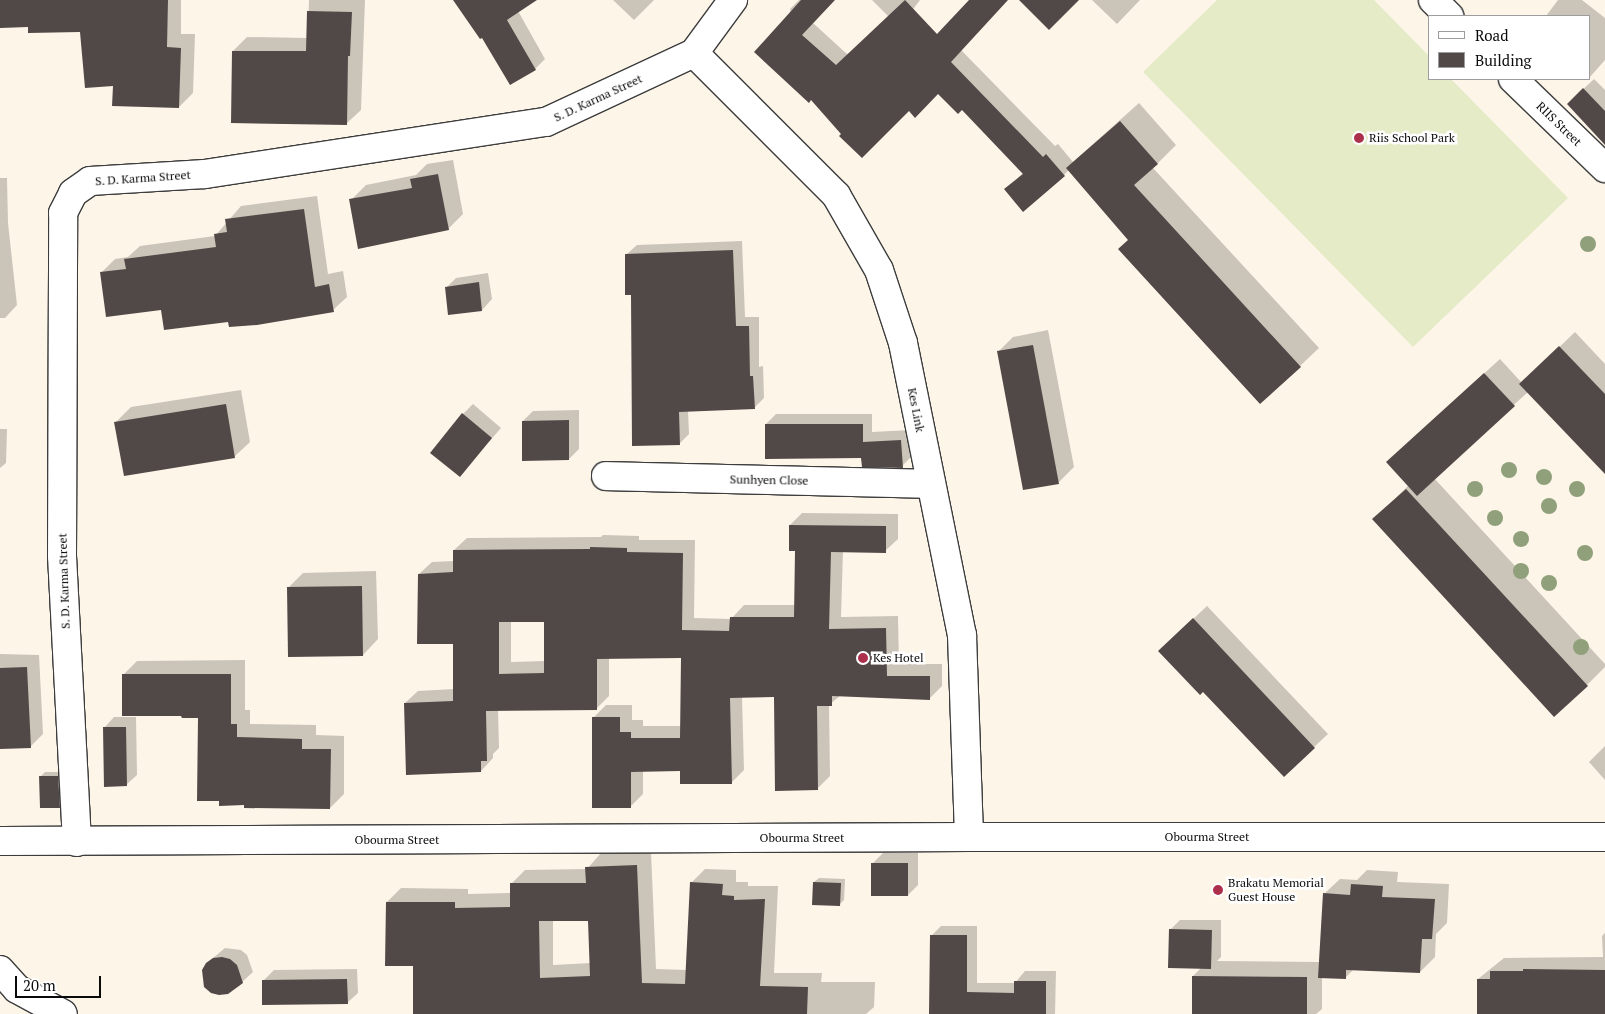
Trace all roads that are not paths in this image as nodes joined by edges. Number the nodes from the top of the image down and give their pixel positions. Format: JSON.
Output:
{"nodes":[{"id":1,"x":733,"y":0,"type":"edge"},
{"id":2,"x":1433,"y":0,"type":"edge"},
{"id":3,"x":1449,"y":15,"type":"edge"},
{"id":4,"x":694,"y":53,"type":"junction"},
{"id":5,"x":1514,"y":80,"type":"edge"},
{"id":6,"x":1605,"y":168,"type":"edge"},
{"id":7,"x":606,"y":476,"type":"dead end"},
{"id":8,"x":931,"y":484,"type":"junction"},
{"id":9,"x":968,"y":836,"type":"junction"},
{"id":10,"x":1605,"y":837,"type":"edge"},
{"id":11,"x":0,"y":841,"type":"edge"},
{"id":12,"x":77,"y":842,"type":"junction"},
{"id":13,"x":0,"y":970,"type":"edge"},
{"id":14,"x":63,"y":1014,"type":"edge"}],
"edges":[{"from":1,"to":4,"type":"street","name":"S. D. Karma Street"},
{"from":2,"to":3,"type":"street"},
{"from":4,"to":8,"type":"street","name":"Kes Link"},
{"from":4,"to":12,"type":"street","name":"S. D. Karma Street"},
{"from":5,"to":6,"type":"street","name":"RIIS Street"},
{"from":7,"to":8,"type":"street","name":"Sunhyen Close"},
{"from":8,"to":9,"type":"street","name":"Kes Link"},
{"from":9,"to":10,"type":"street","name":"Obourma Street"},
{"from":9,"to":12,"type":"street","name":"Obourma Street"},
{"from":11,"to":12,"type":"street","name":"Obourma Street"},
{"from":13,"to":14,"type":"street"}]}
